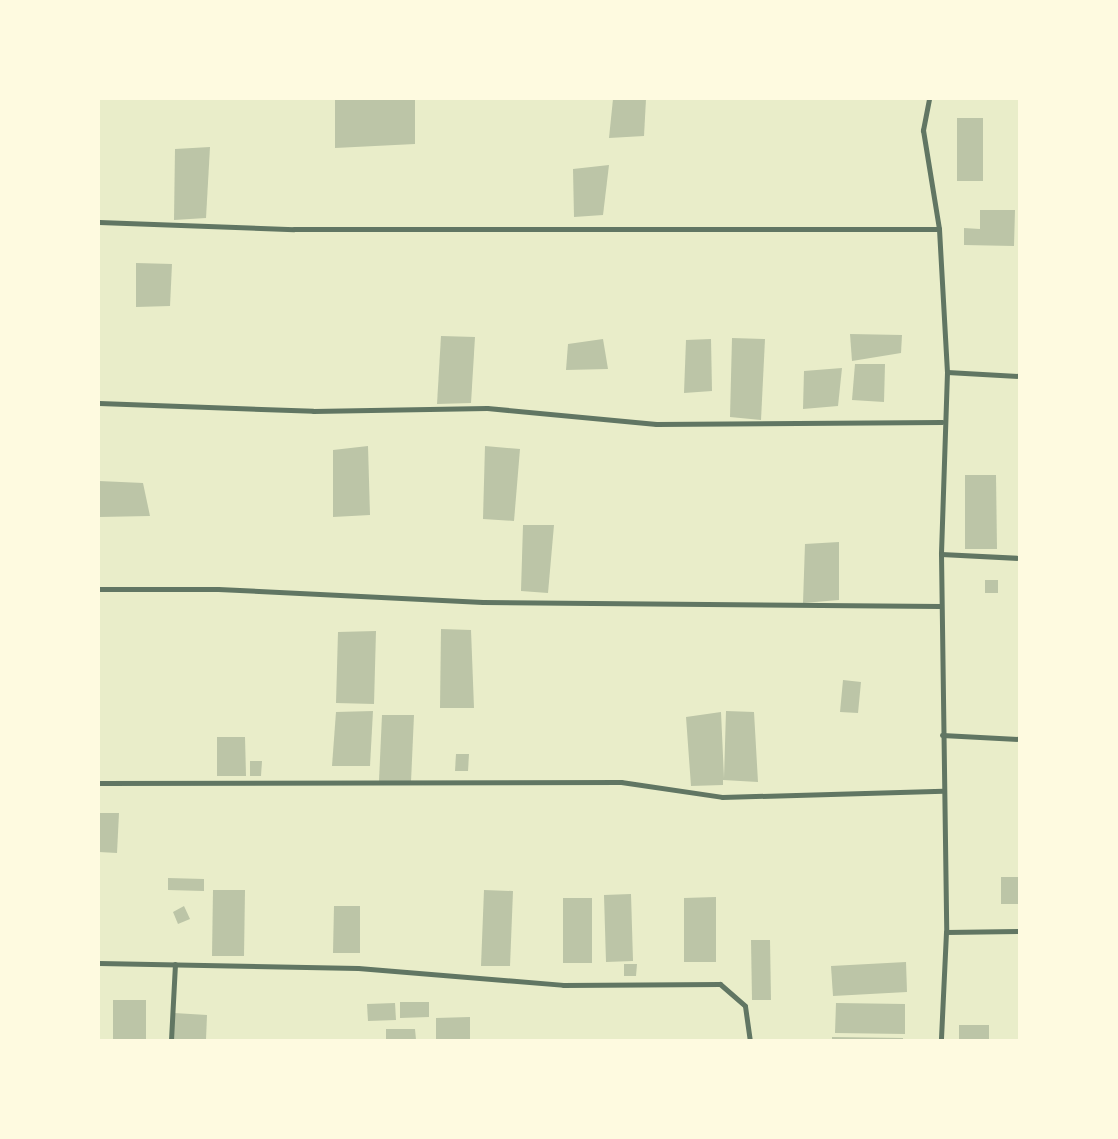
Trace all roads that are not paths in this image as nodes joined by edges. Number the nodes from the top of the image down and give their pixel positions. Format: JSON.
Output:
{"nodes":[{"id":1,"x":929,"y":99,"type":"edge"},
{"id":2,"x":99,"y":222,"type":"edge"},
{"id":3,"x":940,"y":229,"type":"junction"},
{"id":4,"x":947,"y":372,"type":"junction"},
{"id":5,"x":1019,"y":376,"type":"edge"},
{"id":6,"x":99,"y":404,"type":"edge"},
{"id":7,"x":942,"y":422,"type":"junction"},
{"id":8,"x":941,"y":554,"type":"junction"},
{"id":9,"x":1019,"y":558,"type":"edge"},
{"id":10,"x":99,"y":589,"type":"edge"},
{"id":11,"x":940,"y":606,"type":"junction"},
{"id":12,"x":942,"y":735,"type":"junction"},
{"id":13,"x":1019,"y":739,"type":"edge"},
{"id":14,"x":99,"y":783,"type":"edge"},
{"id":15,"x":943,"y":791,"type":"junction"},
{"id":16,"x":1019,"y":931,"type":"edge"},
{"id":17,"x":946,"y":932,"type":"junction"},
{"id":18,"x":99,"y":963,"type":"edge"},
{"id":19,"x":174,"y":964,"type":"junction"},
{"id":20,"x":171,"y":1040,"type":"edge"},
{"id":21,"x":750,"y":1040,"type":"edge"},
{"id":22,"x":941,"y":1040,"type":"edge"}],
"edges":[{"from":1,"to":3,"type":"street"},
{"from":2,"to":3,"type":"street"},
{"from":3,"to":4,"type":"street"},
{"from":4,"to":5,"type":"street"},
{"from":4,"to":7,"type":"street"},
{"from":6,"to":7,"type":"street"},
{"from":7,"to":8,"type":"street"},
{"from":8,"to":9,"type":"street"},
{"from":8,"to":11,"type":"street"},
{"from":10,"to":11,"type":"street"},
{"from":11,"to":12,"type":"street"},
{"from":12,"to":13,"type":"street"},
{"from":12,"to":15,"type":"street"},
{"from":14,"to":15,"type":"street"},
{"from":15,"to":17,"type":"street"},
{"from":16,"to":17,"type":"street"},
{"from":17,"to":22,"type":"street"},
{"from":18,"to":19,"type":"street"},
{"from":19,"to":20,"type":"street"},
{"from":19,"to":21,"type":"street"}]}
